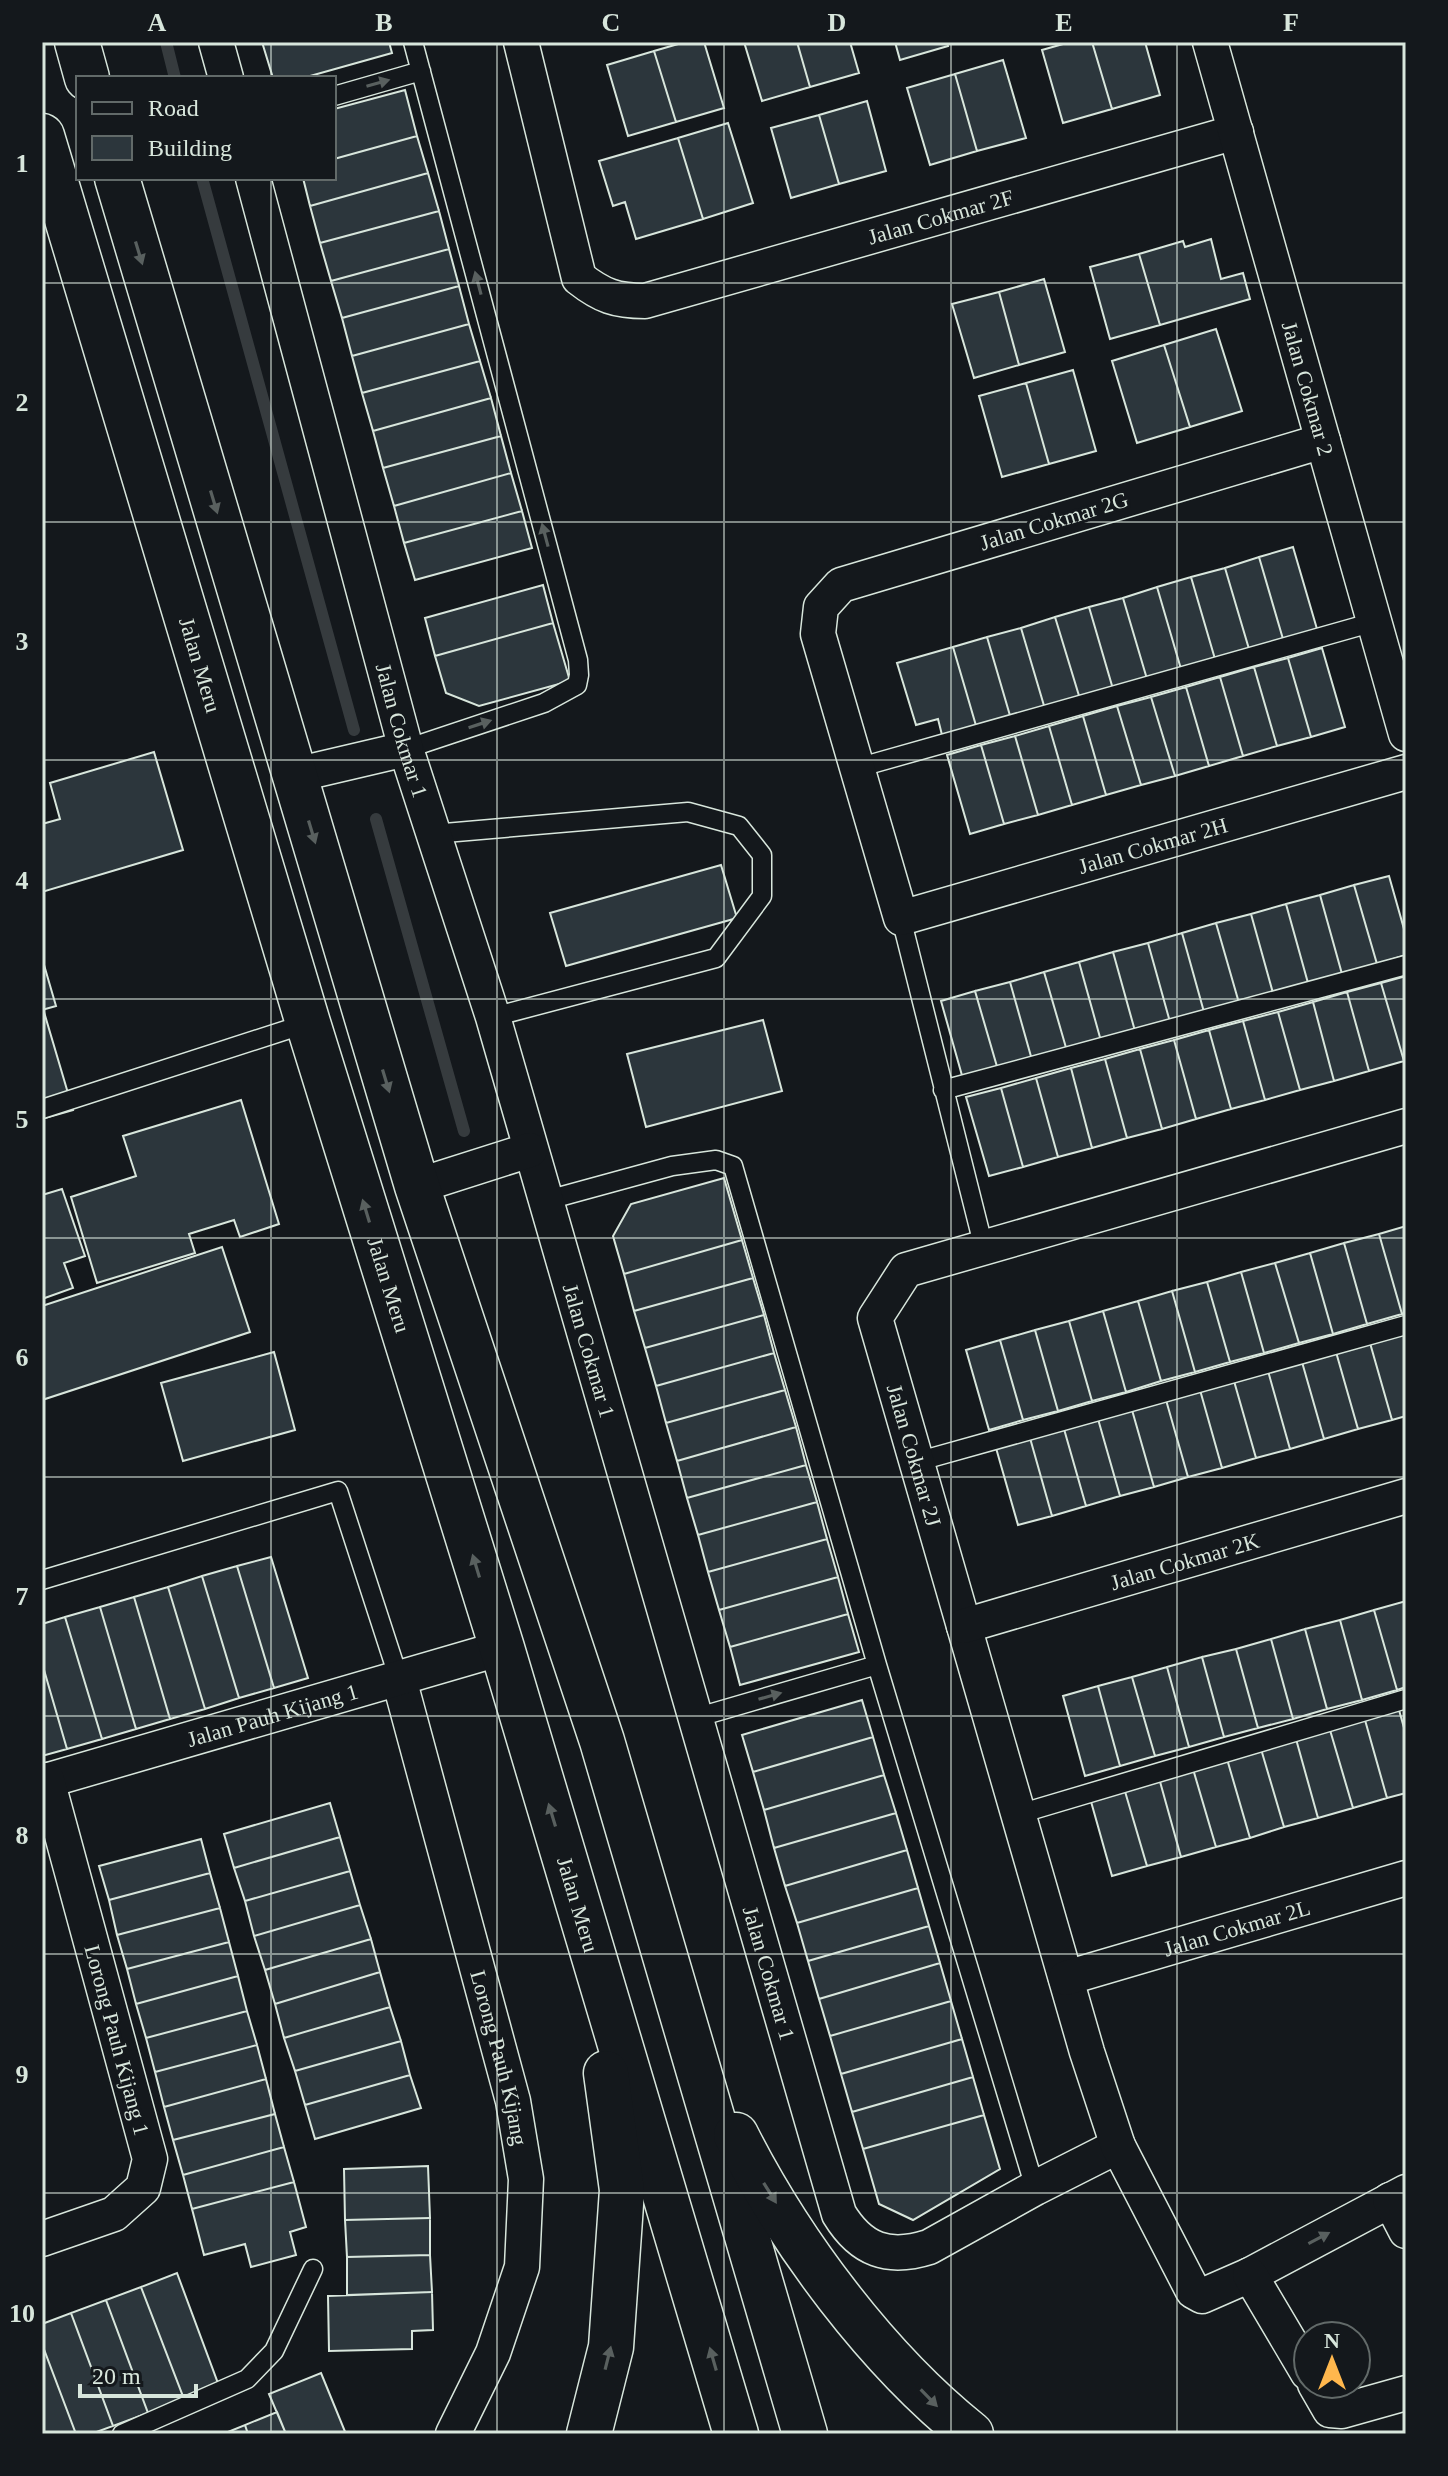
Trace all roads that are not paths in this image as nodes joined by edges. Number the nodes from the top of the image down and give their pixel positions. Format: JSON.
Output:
{"nodes":[{"id":1,"x":77,"y":42,"type":"edge"},
{"id":2,"x":216,"y":42,"type":"edge"},
{"id":3,"x":413,"y":42,"type":"edge"},
{"id":4,"x":521,"y":42,"type":"edge"},
{"id":5,"x":1210,"y":42,"type":"edge"},
{"id":6,"x":421,"y":71,"type":"junction"},
{"id":7,"x":86,"y":76,"type":"edge"},
{"id":8,"x":225,"y":76,"type":"edge"},
{"id":9,"x":336,"y":95,"type":"edge"},
{"id":10,"x":1236,"y":132,"type":"junction"},
{"id":11,"x":42,"y":136,"type":"edge"},
{"id":12,"x":118,"y":180,"type":"edge"},
{"id":13,"x":254,"y":180,"type":"edge"},
{"id":14,"x":1323,"y":441,"type":"junction"},
{"id":15,"x":1374,"y":622,"type":"junction"},
{"id":16,"x":1406,"y":734,"type":"edge"},
{"id":17,"x":406,"y":749,"type":"junction"},
{"id":18,"x":857,"y":768,"type":"junction"},
{"id":19,"x":1406,"y":772,"type":"edge"},
{"id":20,"x":295,"y":775,"type":"junction"},
{"id":21,"x":433,"y":834,"type":"junction"},
{"id":22,"x":901,"y":918,"type":"junction"},
{"id":23,"x":1406,"y":965,"type":"edge"},
{"id":24,"x":493,"y":1017,"type":"junction"},
{"id":25,"x":308,"y":1023,"type":"junction"},
{"id":26,"x":943,"y":1090,"type":"junction"},
{"id":27,"x":42,"y":1109,"type":"edge"},
{"id":28,"x":1406,"y":1126,"type":"edge"},
{"id":29,"x":530,"y":1150,"type":"junction"},
{"id":30,"x":417,"y":1186,"type":"junction"},
{"id":31,"x":544,"y":1201,"type":"junction"},
{"id":32,"x":984,"y":1248,"type":"junction"},
{"id":33,"x":1406,"y":1325,"type":"edge"},
{"id":34,"x":916,"y":1462,"type":"junction"},
{"id":35,"x":1406,"y":1496,"type":"edge"},
{"id":36,"x":42,"y":1580,"type":"edge"},
{"id":37,"x":964,"y":1626,"type":"junction"},
{"id":38,"x":502,"y":1648,"type":"junction"},
{"id":39,"x":877,"y":1665,"type":"junction"},
{"id":40,"x":399,"y":1679,"type":"junction"},
{"id":41,"x":1406,"y":1699,"type":"edge"},
{"id":42,"x":695,"y":1718,"type":"junction"},
{"id":43,"x":45,"y":1781,"type":"edge"},
{"id":44,"x":1019,"y":1814,"type":"junction"},
{"id":45,"x":1406,"y":1878,"type":"edge"},
{"id":46,"x":586,"y":1929,"type":"junction"},
{"id":47,"x":1066,"y":1978,"type":"junction"},
{"id":48,"x":694,"y":2050,"type":"junction"},
{"id":49,"x":1118,"y":2146,"type":"junction"},
{"id":50,"x":1035,"y":2188,"type":"junction"},
{"id":51,"x":1398,"y":2196,"type":"edge"},
{"id":52,"x":1406,"y":2231,"type":"edge"},
{"id":53,"x":42,"y":2239,"type":"edge"},
{"id":54,"x":313,"y":2269,"type":"dead end"},
{"id":55,"x":1250,"y":2275,"type":"junction"},
{"id":56,"x":1292,"y":2346,"type":"edge"},
{"id":57,"x":1406,"y":2393,"type":"edge"},
{"id":58,"x":1324,"y":2400,"type":"edge"},
{"id":59,"x":122,"y":2434,"type":"edge"},
{"id":60,"x":453,"y":2434,"type":"edge"},
{"id":61,"x":589,"y":2434,"type":"edge"},
{"id":62,"x":736,"y":2434,"type":"edge"},
{"id":63,"x":805,"y":2434,"type":"edge"},
{"id":64,"x":971,"y":2434,"type":"edge"}],
"edges":[{"from":1,"to":7,"type":"highway"},
{"from":2,"to":8,"type":"street"},
{"from":3,"to":6,"type":"lane"},
{"from":4,"to":10,"type":"street","name":"Jalan Cokmar 2F"},
{"from":5,"to":10,"type":"street","name":"Jalan Cokmar 2"},
{"from":9,"to":6,"type":"lane","one_way":true},
{"from":17,"to":6,"type":"lane","one_way":true},
{"from":10,"to":14,"type":"street","name":"Jalan Cokmar 2"},
{"from":11,"to":25,"type":"highway","name":"Jalan Meru"},
{"from":12,"to":20,"type":"highway","one_way":true},
{"from":13,"to":17,"type":"street","name":"Jalan Cokmar 1"},
{"from":14,"to":15,"type":"street","name":"Jalan Cokmar 2"},
{"from":14,"to":18,"type":"street","name":"Jalan Cokmar 2G"},
{"from":15,"to":16,"type":"street","name":"Jalan Cokmar 2"},
{"from":15,"to":18,"type":"lane"},
{"from":17,"to":20,"type":"street"},
{"from":17,"to":21,"type":"street","name":"Jalan Cokmar 1"},
{"from":18,"to":22,"type":"street"},
{"from":19,"to":22,"type":"street","name":"Jalan Cokmar 2H"},
{"from":20,"to":30,"type":"highway","one_way":true},
{"from":21,"to":24,"type":"street","name":"Jalan Cokmar 1"},
{"from":21,"to":24,"type":"lane"},
{"from":22,"to":26,"type":"lane"},
{"from":23,"to":26,"type":"lane"},
{"from":24,"to":29,"type":"street","name":"Jalan Cokmar 1"},
{"from":25,"to":27,"type":"lane"},
{"from":38,"to":25,"type":"highway","name":"Jalan Meru","one_way":true},
{"from":26,"to":32,"type":"lane"},
{"from":28,"to":32,"type":"street","name":"Jalan Cokmar 2J"},
{"from":29,"to":30,"type":"street"},
{"from":29,"to":31,"type":"street","name":"Jalan Cokmar 1"},
{"from":30,"to":48,"type":"highway"},
{"from":31,"to":39,"type":"lane"},
{"from":31,"to":42,"type":"street","name":"Jalan Cokmar 1"},
{"from":32,"to":34,"type":"street","name":"Jalan Cokmar 2J"},
{"from":33,"to":34,"type":"lane"},
{"from":34,"to":37,"type":"street","name":"Jalan Cokmar 2J"},
{"from":35,"to":37,"type":"street","name":"Jalan Cokmar 2K"},
{"from":36,"to":40,"type":"lane"},
{"from":37,"to":44,"type":"street","name":"Jalan Cokmar 2J"},
{"from":38,"to":40,"type":"street","name":"Jalan Pauh Kijang 1"},
{"from":46,"to":38,"type":"highway","name":"Jalan Meru","one_way":true},
{"from":42,"to":39,"type":"lane","one_way":true},
{"from":39,"to":50,"type":"lane"},
{"from":40,"to":43,"type":"street","name":"Jalan Pauh Kijang 1"},
{"from":40,"to":60,"type":"street","name":"Lorong Pauh Kijang"},
{"from":41,"to":44,"type":"lane"},
{"from":42,"to":50,"type":"street","name":"Jalan Cokmar 1"},
{"from":43,"to":53,"type":"street","name":"Lorong Pauh Kijang 1"},
{"from":44,"to":47,"type":"street","name":"Jalan Cokmar 2J"},
{"from":45,"to":47,"type":"street","name":"Jalan Cokmar 2L"},
{"from":61,"to":46,"type":"highway","one_way":true},
{"from":62,"to":46,"type":"highway","name":"Jalan Meru","one_way":true},
{"from":47,"to":49,"type":"street","name":"Jalan Cokmar 2J"},
{"from":48,"to":63,"type":"highway"},
{"from":48,"to":64,"type":"highway","one_way":true},
{"from":49,"to":50,"type":"street","name":"Jalan Cokmar 1"},
{"from":49,"to":55,"type":"street","name":"Jalan Cokmar 2J"},
{"from":51,"to":52,"type":"street"},
{"from":55,"to":51,"type":"street","one_way":true},
{"from":54,"to":59,"type":"lane"},
{"from":55,"to":56,"type":"street"},
{"from":57,"to":58,"type":"street"}]}
